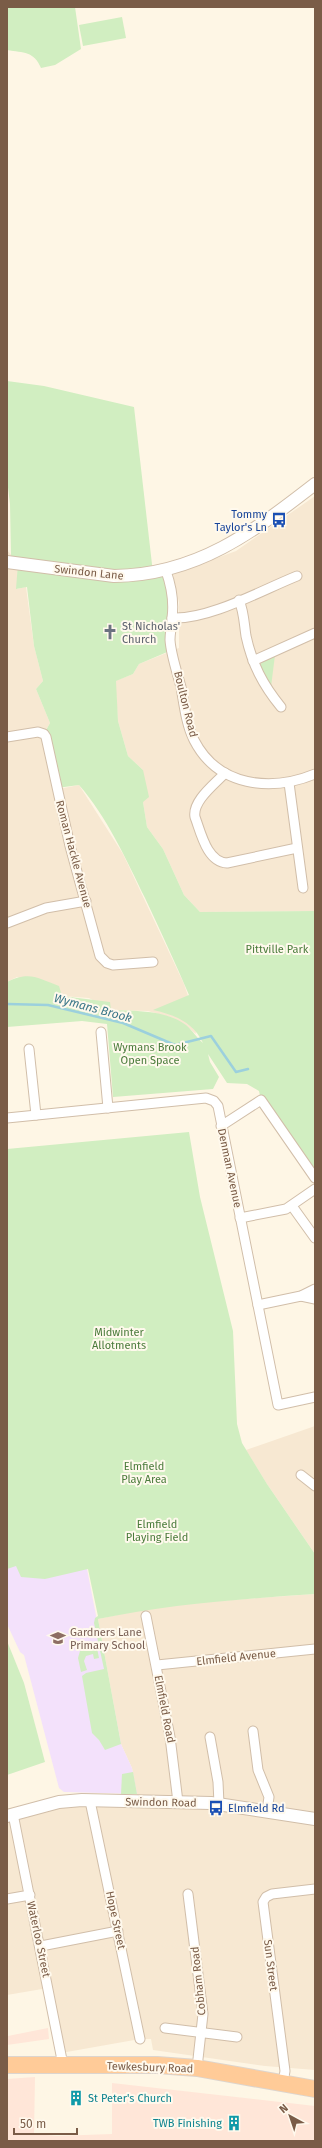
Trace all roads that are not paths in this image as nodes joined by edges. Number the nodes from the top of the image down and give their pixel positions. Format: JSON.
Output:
{"nodes":[{"id":1,"x":315,"y":484,"type":"edge"},
{"id":2,"x":7,"y":552,"type":"edge"},
{"id":3,"x":10,"y":562,"type":"edge"},
{"id":4,"x":166,"y":571,"type":"junction"},
{"id":5,"x":297,"y":576,"type":"dead end"},
{"id":6,"x":239,"y":600,"type":"junction"},
{"id":7,"x":172,"y":618,"type":"junction"},
{"id":8,"x":315,"y":633,"type":"edge"},
{"id":9,"x":253,"y":660,"type":"junction"},
{"id":10,"x":281,"y":707,"type":"dead end"},
{"id":11,"x":7,"y":737,"type":"edge"},
{"id":12,"x":225,"y":773,"type":"junction"},
{"id":13,"x":315,"y":774,"type":"edge"},
{"id":14,"x":289,"y":783,"type":"junction"},
{"id":15,"x":298,"y":848,"type":"junction"},
{"id":16,"x":303,"y":888,"type":"dead end"},
{"id":17,"x":86,"y":901,"type":"junction"},
{"id":18,"x":7,"y":923,"type":"edge"},
{"id":19,"x":153,"y":962,"type":"dead end"},
{"id":20,"x":101,"y":1032,"type":"dead end"},
{"id":21,"x":29,"y":1048,"type":"dead end"},
{"id":22,"x":108,"y":1108,"type":"junction"},
{"id":23,"x":36,"y":1115,"type":"junction"},
{"id":24,"x":7,"y":1118,"type":"edge"},
{"id":25,"x":221,"y":1126,"type":"junction"},
{"id":26,"x":315,"y":1178,"type":"edge"},
{"id":27,"x":315,"y":1189,"type":"edge"},
{"id":28,"x":292,"y":1206,"type":"junction"},
{"id":29,"x":240,"y":1218,"type":"junction"},
{"id":30,"x":315,"y":1238,"type":"edge"},
{"id":31,"x":315,"y":1289,"type":"edge"},
{"id":32,"x":301,"y":1296,"type":"junction"},
{"id":33,"x":315,"y":1299,"type":"edge"},
{"id":34,"x":258,"y":1305,"type":"junction"},
{"id":35,"x":315,"y":1397,"type":"edge"},
{"id":36,"x":301,"y":1474,"type":"dead end"},
{"id":37,"x":315,"y":1486,"type":"edge"},
{"id":38,"x":146,"y":1616,"type":"dead end"},
{"id":39,"x":315,"y":1649,"type":"edge"},
{"id":40,"x":156,"y":1665,"type":"junction"},
{"id":41,"x":253,"y":1731,"type":"dead end"},
{"id":42,"x":210,"y":1737,"type":"dead end"},
{"id":43,"x":90,"y":1801,"type":"junction"},
{"id":44,"x":178,"y":1802,"type":"junction"},
{"id":45,"x":219,"y":1804,"type":"junction"},
{"id":46,"x":267,"y":1811,"type":"junction"},
{"id":47,"x":10,"y":1815,"type":"edge"},
{"id":48,"x":315,"y":1819,"type":"edge"},
{"id":49,"x":315,"y":1889,"type":"edge"},
{"id":50,"x":188,"y":1894,"type":"dead end"},
{"id":51,"x":30,"y":1895,"type":"junction"},
{"id":52,"x":7,"y":1899,"type":"edge"},
{"id":53,"x":118,"y":1931,"type":"junction"},
{"id":54,"x":41,"y":1946,"type":"junction"},
{"id":55,"x":165,"y":2028,"type":"dead end"},
{"id":56,"x":201,"y":2033,"type":"junction"},
{"id":57,"x":237,"y":2037,"type":"dead end"},
{"id":58,"x":140,"y":2039,"type":"dead end"},
{"id":59,"x":63,"y":2064,"type":"junction"},
{"id":60,"x":7,"y":2065,"type":"edge"},
{"id":61,"x":197,"y":2068,"type":"junction"},
{"id":62,"x":283,"y":2083,"type":"junction"},
{"id":63,"x":315,"y":2089,"type":"edge"}],
"edges":[{"from":1,"to":4,"type":"street","name":"Swindon Lane"},
{"from":2,"to":3,"type":"street"},
{"from":3,"to":4,"type":"street","name":"Swindon Lane"},
{"from":4,"to":7,"type":"street","name":"Boulton Road"},
{"from":5,"to":6,"type":"street"},
{"from":6,"to":7,"type":"street"},
{"from":6,"to":9,"type":"street"},
{"from":7,"to":12,"type":"street","name":"Boulton Road"},
{"from":8,"to":9,"type":"street"},
{"from":9,"to":10,"type":"street"},
{"from":11,"to":17,"type":"street","name":"Roman Hackle Avenue"},
{"from":12,"to":14,"type":"street","name":"Boulton Road"},
{"from":12,"to":15,"type":"street"},
{"from":13,"to":14,"type":"street","name":"Boulton Road"},
{"from":14,"to":15,"type":"street"},
{"from":15,"to":16,"type":"street"},
{"from":17,"to":18,"type":"street"},
{"from":17,"to":19,"type":"street","name":"Roman Hackle Avenue"},
{"from":20,"to":22,"type":"street"},
{"from":21,"to":23,"type":"street"},
{"from":22,"to":23,"type":"street","name":"Denman Avenue"},
{"from":22,"to":25,"type":"street","name":"Denman Avenue"},
{"from":23,"to":24,"type":"street","name":"Denman Avenue"},
{"from":25,"to":26,"type":"street"},
{"from":25,"to":29,"type":"street","name":"Denman Avenue"},
{"from":27,"to":28,"type":"street"},
{"from":28,"to":29,"type":"street"},
{"from":28,"to":30,"type":"street"},
{"from":29,"to":34,"type":"street","name":"Denman Avenue"},
{"from":31,"to":32,"type":"street"},
{"from":32,"to":33,"type":"street"},
{"from":32,"to":34,"type":"street"},
{"from":34,"to":35,"type":"street","name":"Denman Avenue"},
{"from":36,"to":37,"type":"street"},
{"from":38,"to":40,"type":"street","name":"Elmfield Road"},
{"from":39,"to":40,"type":"street","name":"Elmfield Avenue"},
{"from":40,"to":44,"type":"street","name":"Elmfield Road"},
{"from":41,"to":46,"type":"street"},
{"from":42,"to":45,"type":"street"},
{"from":43,"to":44,"type":"street","name":"Swindon Road"},
{"from":43,"to":47,"type":"street","name":"Swindon Road"},
{"from":43,"to":53,"type":"street","name":"Hope Street"},
{"from":44,"to":45,"type":"street","name":"Swindon Road"},
{"from":45,"to":46,"type":"street","name":"Swindon Road"},
{"from":46,"to":48,"type":"street","name":"Swindon Road"},
{"from":47,"to":51,"type":"street","name":"Waterloo Street"},
{"from":49,"to":62,"type":"street","name":"Sun Street"},
{"from":50,"to":56,"type":"street","name":"Cobham Road"},
{"from":51,"to":52,"type":"street"},
{"from":51,"to":54,"type":"street","name":"Waterloo Street"},
{"from":53,"to":54,"type":"street"},
{"from":53,"to":58,"type":"street","name":"Hope Street"},
{"from":54,"to":59,"type":"street","name":"Waterloo Street"},
{"from":55,"to":56,"type":"street"},
{"from":56,"to":57,"type":"street"},
{"from":56,"to":61,"type":"street","name":"Cobham Road"},
{"from":59,"to":60,"type":"highway","name":"Tewkesbury Road"},
{"from":59,"to":61,"type":"highway","name":"Tewkesbury Road"},
{"from":61,"to":62,"type":"highway","name":"Tewkesbury Road"},
{"from":62,"to":63,"type":"highway","name":"Tewkesbury Road"}]}
